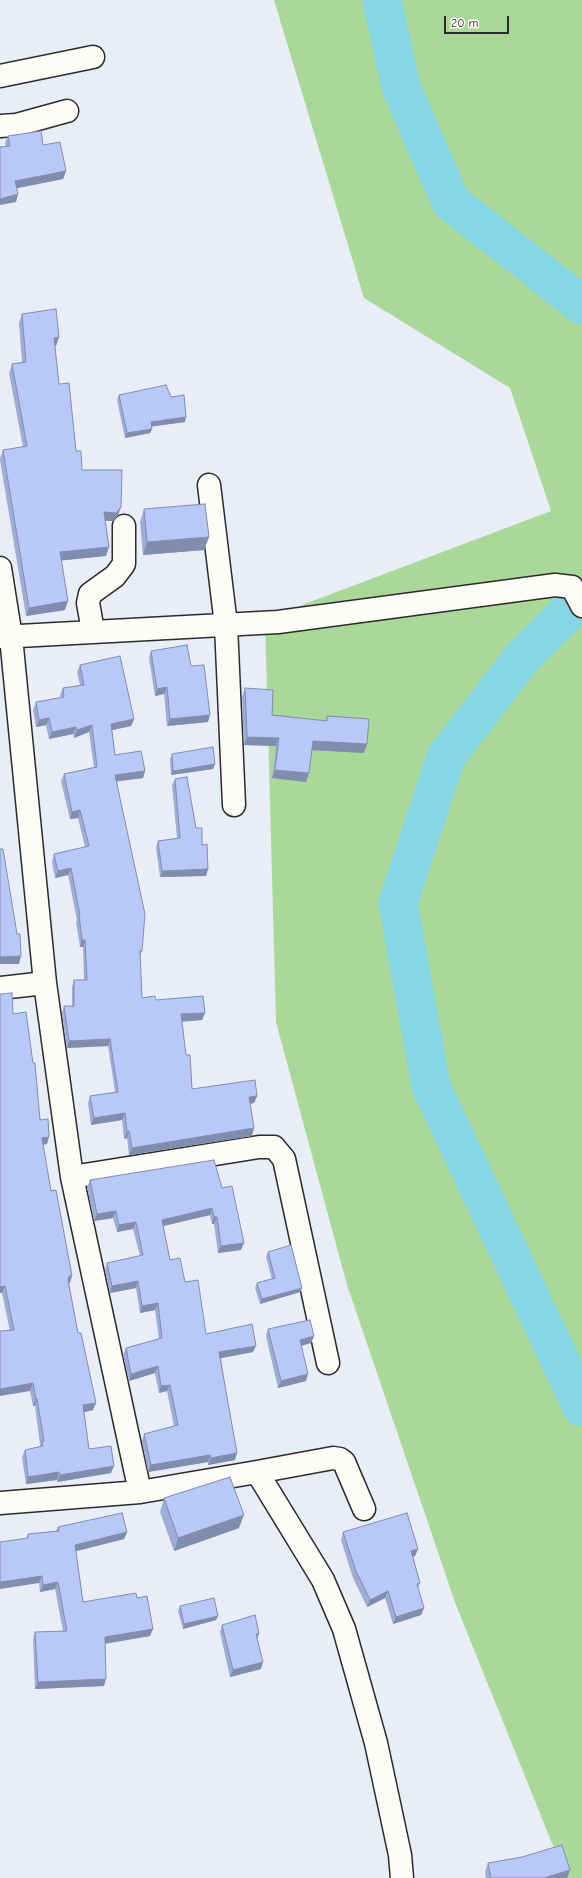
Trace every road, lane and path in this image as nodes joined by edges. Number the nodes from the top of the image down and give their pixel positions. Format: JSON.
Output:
{"nodes":[{"id":1,"x":93,"y":57,"type":"dead end"},
{"id":2,"x":0,"y":76,"type":"edge"},
{"id":3,"x":67,"y":111,"type":"dead end"},
{"id":4,"x":0,"y":126,"type":"edge"},
{"id":5,"x":209,"y":485,"type":"dead end"},
{"id":6,"x":124,"y":526,"type":"dead end"},
{"id":7,"x":0,"y":568,"type":"edge"},
{"id":8,"x":582,"y":606,"type":"edge"},
{"id":9,"x":226,"y":625,"type":"junction"},
{"id":10,"x":93,"y":631,"type":"junction"},
{"id":11,"x":6,"y":637,"type":"edge"},
{"id":12,"x":234,"y":805,"type":"dead end"},
{"id":13,"x":44,"y":983,"type":"junction"},
{"id":14,"x":0,"y":988,"type":"edge"},
{"id":15,"x":72,"y":1177,"type":"junction"},
{"id":16,"x":328,"y":1363,"type":"dead end"},
{"id":17,"x":257,"y":1472,"type":"junction"},
{"id":18,"x":140,"y":1492,"type":"junction"},
{"id":19,"x":0,"y":1502,"type":"edge"},
{"id":20,"x":364,"y":1509,"type":"dead end"},
{"id":21,"x":402,"y":1878,"type":"edge"}],
"edges":[{"from":1,"to":2,"type":"street"},
{"from":3,"to":4,"type":"street"},
{"from":5,"to":9,"type":"street"},
{"from":6,"to":10,"type":"street"},
{"from":7,"to":11,"type":"street"},
{"from":8,"to":9,"type":"street"},
{"from":9,"to":10,"type":"street"},
{"from":9,"to":12,"type":"street"},
{"from":10,"to":11,"type":"street"},
{"from":11,"to":13,"type":"street"},
{"from":13,"to":14,"type":"street"},
{"from":13,"to":15,"type":"street"},
{"from":15,"to":16,"type":"street"},
{"from":15,"to":18,"type":"street"},
{"from":17,"to":18,"type":"street"},
{"from":17,"to":20,"type":"street"},
{"from":17,"to":21,"type":"street"},
{"from":18,"to":19,"type":"street"}]}
